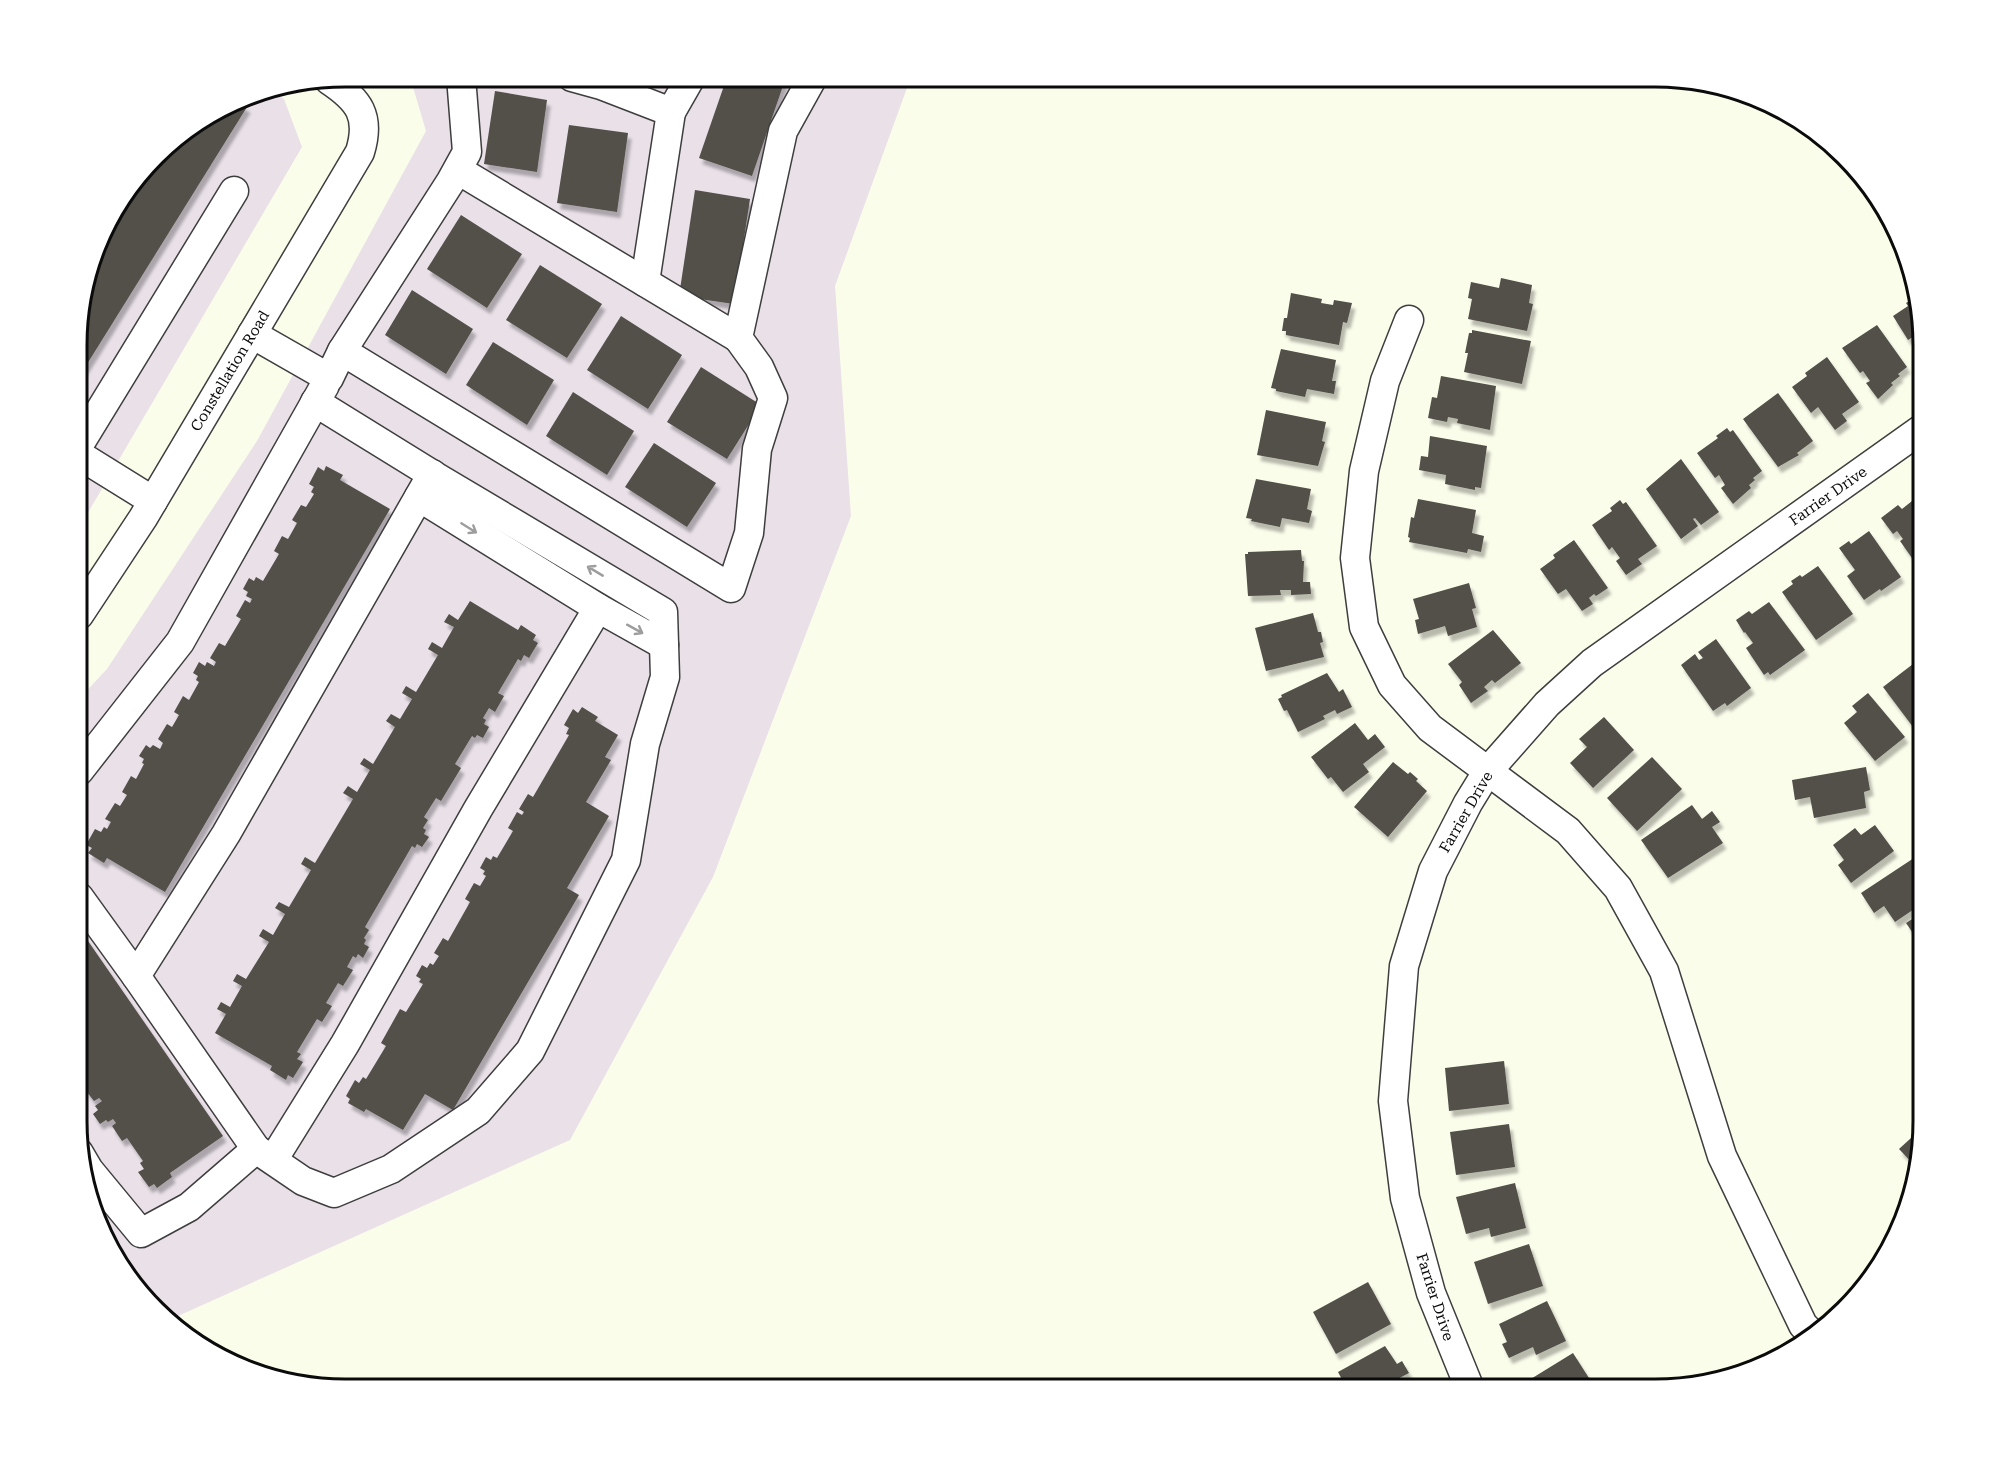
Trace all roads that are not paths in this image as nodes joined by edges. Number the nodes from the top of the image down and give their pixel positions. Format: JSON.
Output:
{"nodes":[{"id":1,"x":347,"y":87,"type":"edge"},
{"id":2,"x":462,"y":87,"type":"edge"},
{"id":3,"x":606,"y":87,"type":"edge"},
{"id":4,"x":686,"y":87,"type":"edge"},
{"id":5,"x":807,"y":87,"type":"edge"},
{"id":6,"x":671,"y":112,"type":"junction"},
{"id":7,"x":458,"y":170,"type":"junction"},
{"id":8,"x":234,"y":191,"type":"dead end"},
{"id":9,"x":645,"y":282,"type":"junction"},
{"id":10,"x":1409,"y":320,"type":"dead end"},
{"id":11,"x":252,"y":334,"type":"junction"},
{"id":12,"x":738,"y":338,"type":"junction"},
{"id":13,"x":342,"y":351,"type":"junction"},
{"id":14,"x":322,"y":390,"type":"junction"},
{"id":15,"x":87,"y":432,"type":"edge"},
{"id":16,"x":1913,"y":435,"type":"edge"},
{"id":17,"x":87,"y":460,"type":"edge"},
{"id":18,"x":430,"y":483,"type":"junction"},
{"id":19,"x":153,"y":501,"type":"junction"},
{"id":20,"x":87,"y":603,"type":"edge"},
{"id":21,"x":598,"y":608,"type":"junction"},
{"id":22,"x":664,"y":645,"type":"junction"},
{"id":23,"x":87,"y":761,"type":"edge"},
{"id":24,"x":1487,"y":772,"type":"junction"},
{"id":25,"x":87,"y":908,"type":"edge"},
{"id":26,"x":136,"y":976,"type":"junction"},
{"id":27,"x":264,"y":1155,"type":"junction"},
{"id":28,"x":93,"y":1175,"type":"edge"},
{"id":29,"x":1807,"y":1329,"type":"edge"},
{"id":30,"x":1466,"y":1379,"type":"edge"}],
"edges":[{"from":1,"to":11,"type":"street","name":"Constellation Road"},
{"from":2,"to":7,"type":"street"},
{"from":3,"to":6,"type":"street"},
{"from":4,"to":6,"type":"street"},
{"from":5,"to":12,"type":"street"},
{"from":6,"to":9,"type":"street"},
{"from":7,"to":9,"type":"street"},
{"from":7,"to":13,"type":"street"},
{"from":8,"to":15,"type":"street"},
{"from":9,"to":12,"type":"street"},
{"from":10,"to":24,"type":"street"},
{"from":11,"to":14,"type":"street"},
{"from":11,"to":19,"type":"street","name":"Constellation Road"},
{"from":12,"to":13,"type":"street"},
{"from":13,"to":14,"type":"street"},
{"from":14,"to":18,"type":"street"},
{"from":14,"to":23,"type":"street"},
{"from":16,"to":24,"type":"street","name":"Farrier Drive"},
{"from":17,"to":19,"type":"street"},
{"from":18,"to":21,"type":"street","one_way":true},
{"from":22,"to":18,"type":"street","one_way":true},
{"from":18,"to":26,"type":"street"},
{"from":19,"to":20,"type":"street","name":"Constellation Road"},
{"from":21,"to":22,"type":"street","one_way":true},
{"from":21,"to":27,"type":"street"},
{"from":22,"to":27,"type":"street"},
{"from":24,"to":29,"type":"street"},
{"from":24,"to":30,"type":"street","name":"Farrier Drive"},
{"from":25,"to":26,"type":"street"},
{"from":26,"to":27,"type":"street"},
{"from":27,"to":28,"type":"street"}]}
